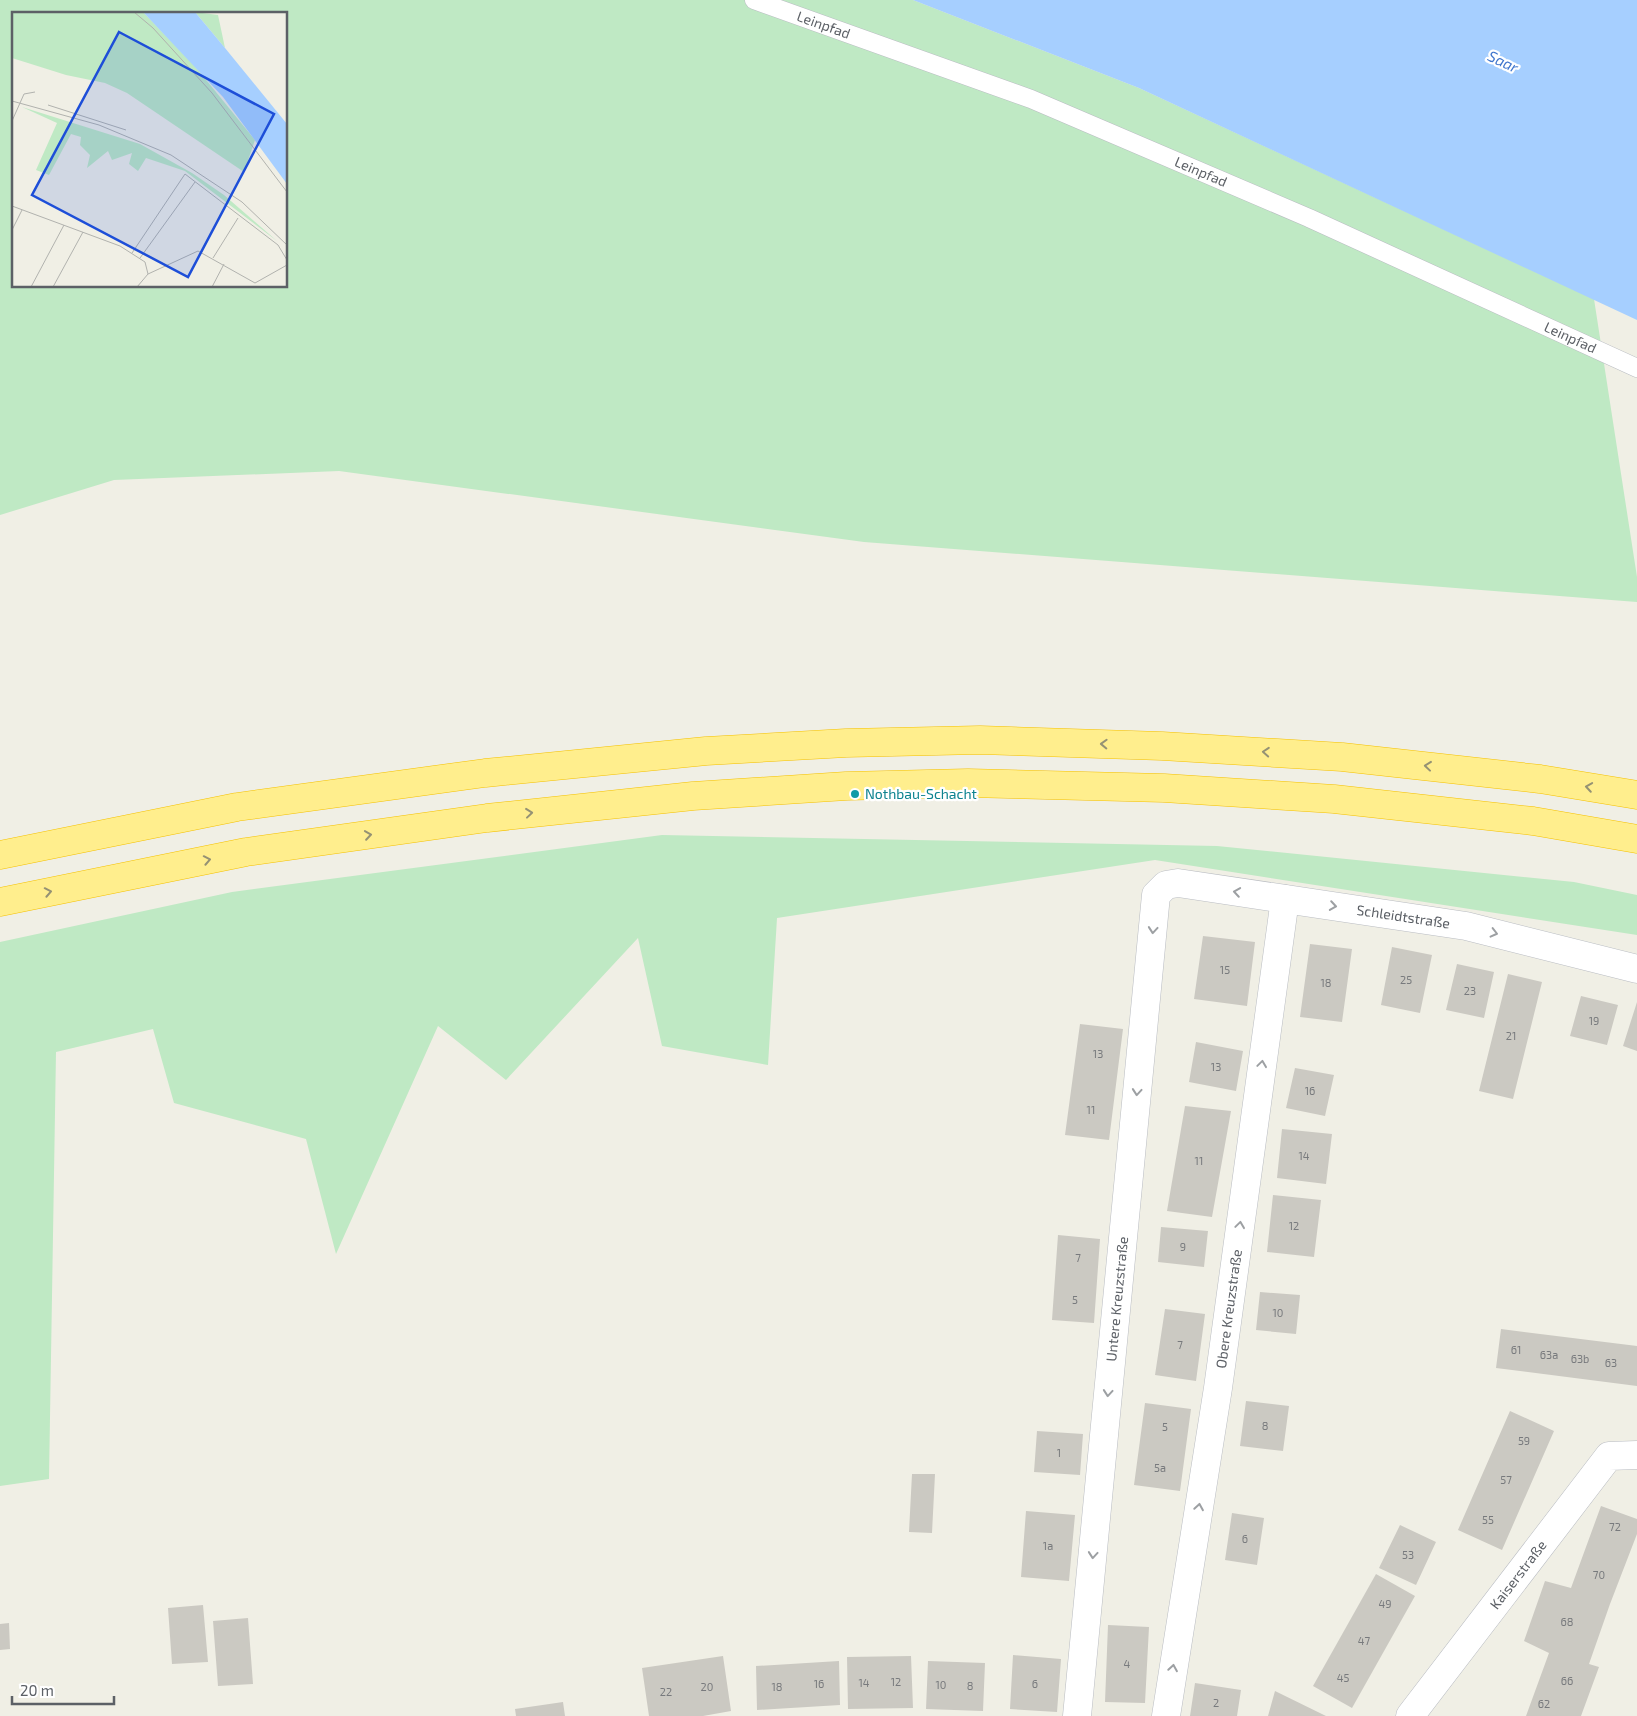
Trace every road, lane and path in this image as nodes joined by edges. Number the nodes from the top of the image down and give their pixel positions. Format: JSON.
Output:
{"nodes":[{"id":1,"x":754,"y":0,"type":"edge"},
{"id":2,"x":1637,"y":368,"type":"edge"},
{"id":3,"x":1637,"y":795,"type":"edge"},
{"id":4,"x":1637,"y":839,"type":"edge"},
{"id":5,"x":0,"y":855,"type":"edge"},
{"id":6,"x":1166,"y":885,"type":"joint"},
{"id":7,"x":1285,"y":899,"type":"junction"},
{"id":8,"x":0,"y":902,"type":"edge"},
{"id":9,"x":1637,"y":969,"type":"edge"},
{"id":10,"x":1637,"y":1455,"type":"edge"},
{"id":11,"x":1077,"y":1716,"type":"edge"},
{"id":12,"x":1166,"y":1716,"type":"edge"},
{"id":13,"x":1410,"y":1716,"type":"edge"}],
"edges":[{"from":1,"to":2,"type":"lane","name":"Leinpfad"},
{"from":3,"to":5,"type":"highway","one_way":true},
{"from":8,"to":4,"type":"highway","one_way":true},
{"from":7,"to":6,"type":"street","name":"Schleidtstraße","one_way":true},
{"from":6,"to":11,"type":"street","name":"Untere Kreuzstraße","one_way":true},
{"from":7,"to":9,"type":"street","name":"Schleidtstraße","one_way":true},
{"from":12,"to":7,"type":"street","name":"Obere Kreuzstraße","one_way":true},
{"from":10,"to":13,"type":"street","name":"Kaiserstraße"}]}
